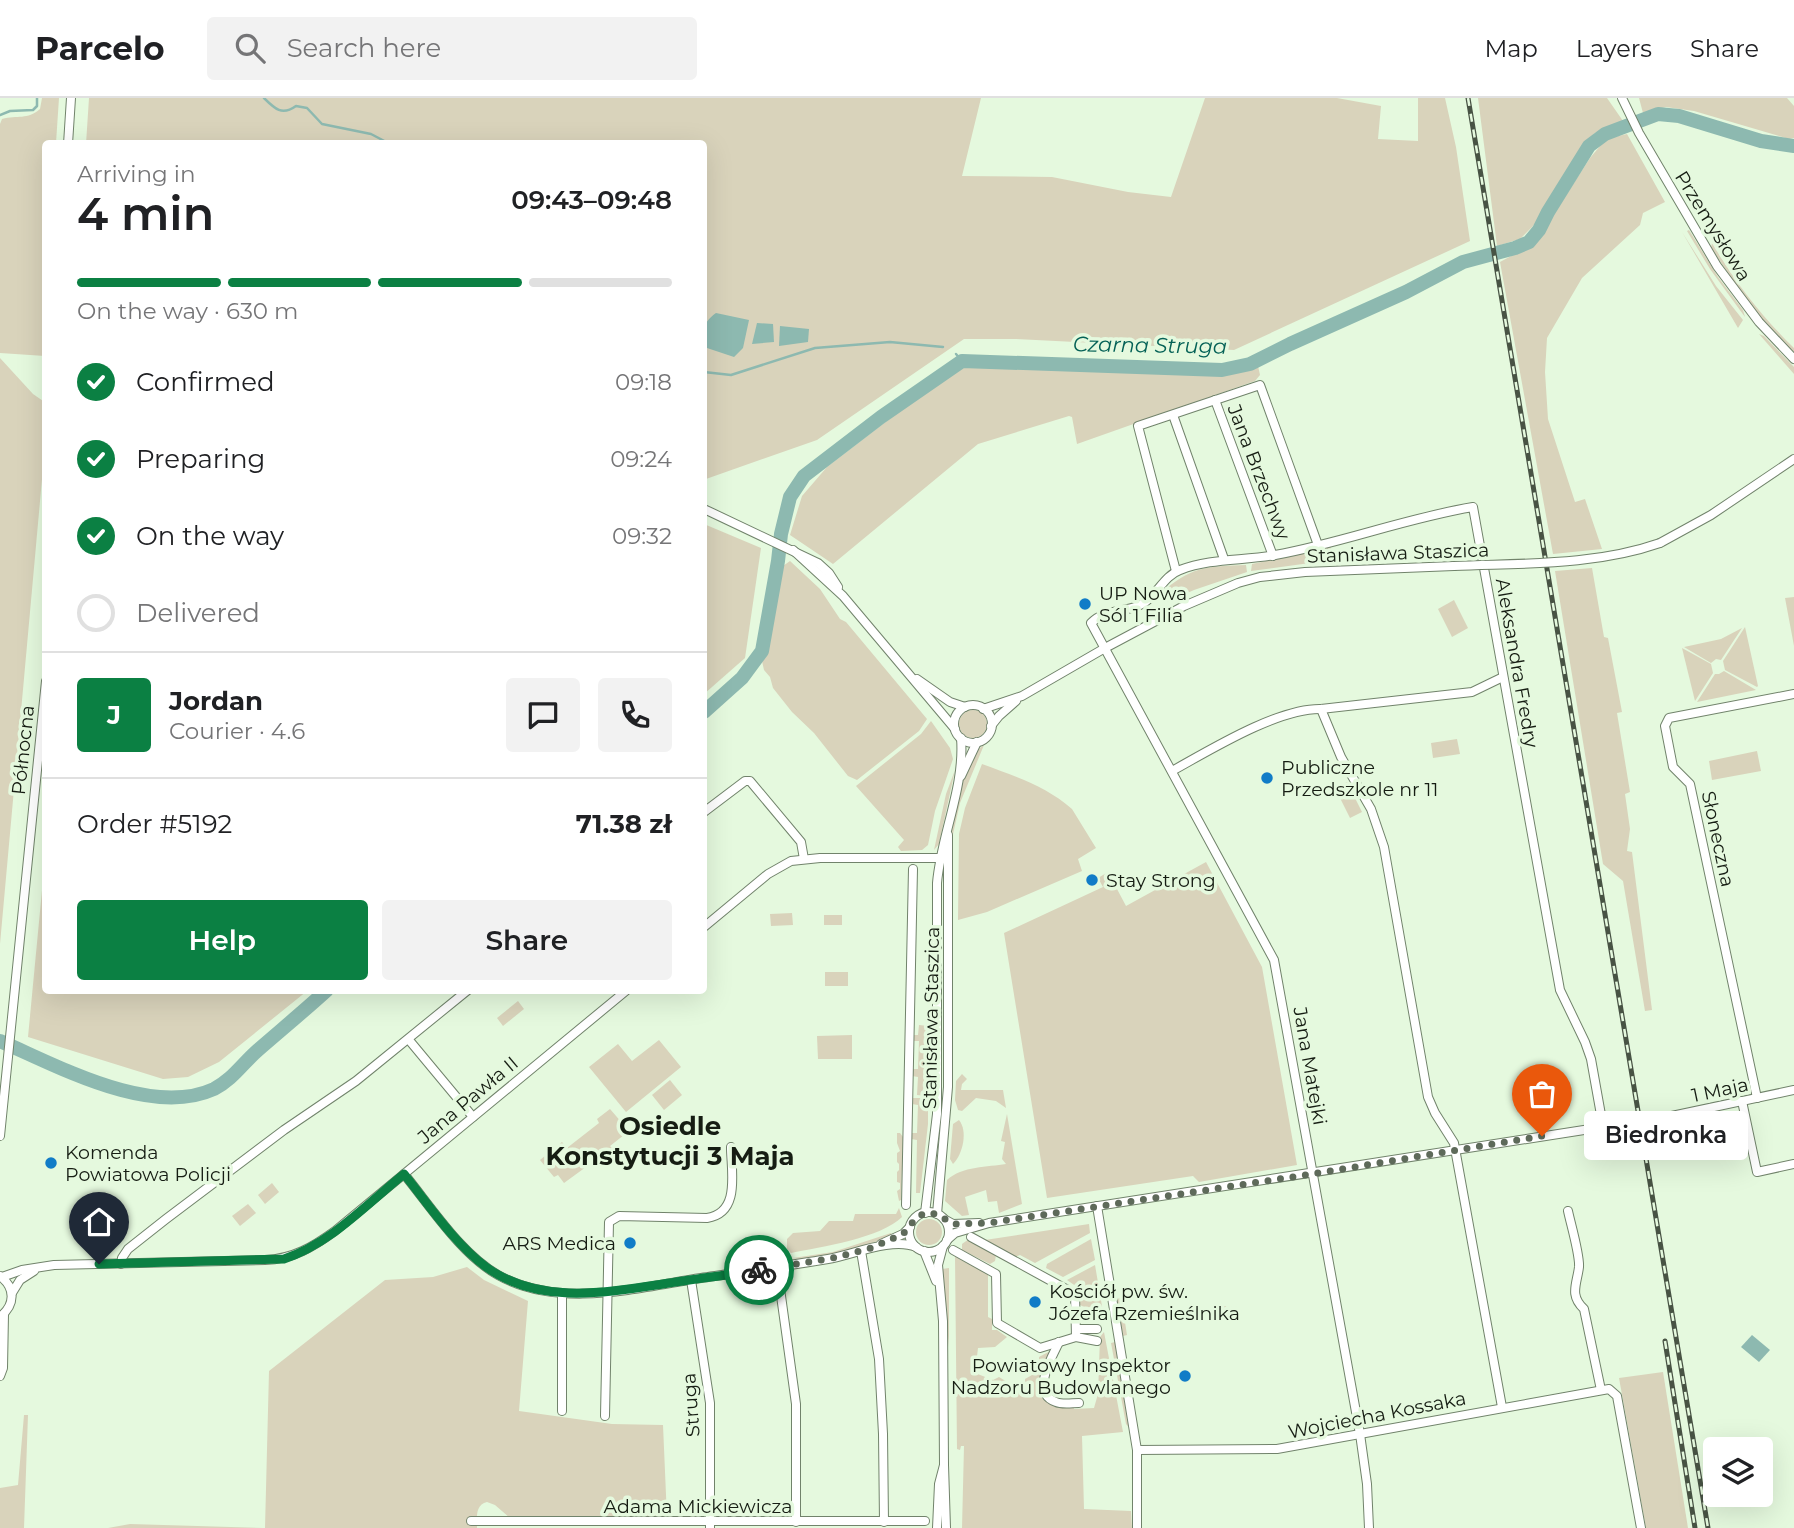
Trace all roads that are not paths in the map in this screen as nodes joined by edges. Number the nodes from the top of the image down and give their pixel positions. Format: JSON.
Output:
{"nodes":[{"id":1,"x":71,"y":98,"type":"edge"},
{"id":2,"x":1622,"y":98,"type":"edge"},
{"id":3,"x":68,"y":140,"type":"edge"},
{"id":4,"x":1794,"y":359,"type":"edge"},
{"id":5,"x":1215,"y":400,"type":"junction"},
{"id":6,"x":1173,"y":415,"type":"junction"},
{"id":7,"x":1794,"y":457,"type":"edge"},
{"id":8,"x":707,"y":510,"type":"edge"},
{"id":9,"x":1318,"y":545,"type":"junction"},
{"id":10,"x":1273,"y":555,"type":"junction"},
{"id":11,"x":1224,"y":559,"type":"junction"},
{"id":12,"x":1176,"y":571,"type":"junction"},
{"id":13,"x":1105,"y":648,"type":"junction"},
{"id":14,"x":910,"y":673,"type":"junction"},
{"id":15,"x":1503,"y":677,"type":"junction"},
{"id":16,"x":1793,"y":694,"type":"edge"},
{"id":17,"x":1022,"y":696,"type":"junction"},
{"id":18,"x":1794,"y":705,"type":"edge"},
{"id":19,"x":965,"y":707,"type":"junction"},
{"id":20,"x":983,"y":709,"type":"junction"},
{"id":21,"x":1321,"y":709,"type":"junction"},
{"id":22,"x":42,"y":720,"type":"edge"},
{"id":23,"x":991,"y":726,"type":"junction"},
{"id":24,"x":955,"y":729,"type":"junction"},
{"id":25,"x":961,"y":738,"type":"junction"},
{"id":26,"x":977,"y":743,"type":"junction"},
{"id":27,"x":1172,"y":771,"type":"junction"},
{"id":28,"x":956,"y":788,"type":"junction"},
{"id":29,"x":707,"y":810,"type":"edge"},
{"id":30,"x":944,"y":858,"type":"junction"},
{"id":31,"x":804,"y":859,"type":"junction"},
{"id":32,"x":913,"y":869,"type":"dead end"},
{"id":33,"x":707,"y":925,"type":"edge"},
{"id":34,"x":463,"y":994,"type":"edge"},
{"id":35,"x":621,"y":994,"type":"edge"},
{"id":36,"x":408,"y":1040,"type":"junction"},
{"id":37,"x":1794,"y":1090,"type":"edge"},
{"id":38,"x":1757,"y":1098,"type":"junction"},
{"id":39,"x":1742,"y":1101,"type":"junction"},
{"id":40,"x":473,"y":1117,"type":"junction"},
{"id":41,"x":1603,"y":1126,"type":"junction"},
{"id":42,"x":0,"y":1136,"type":"edge"},
{"id":43,"x":731,"y":1147,"type":"dead end"},
{"id":44,"x":1455,"y":1150,"type":"junction"},
{"id":45,"x":1794,"y":1164,"type":"edge"},
{"id":46,"x":404,"y":1174,"type":"junction"},
{"id":47,"x":1312,"y":1174,"type":"junction"},
{"id":48,"x":906,"y":1205,"type":"dead end"},
{"id":49,"x":1097,"y":1206,"type":"junction"},
{"id":50,"x":1569,"y":1211,"type":"dead end"},
{"id":51,"x":925,"y":1213,"type":"junction"},
{"id":52,"x":940,"y":1217,"type":"junction"},
{"id":53,"x":989,"y":1223,"type":"junction"},
{"id":54,"x":910,"y":1227,"type":"junction"},
{"id":55,"x":971,"y":1237,"type":"dead end"},
{"id":56,"x":945,"y":1243,"type":"junction"},
{"id":57,"x":871,"y":1248,"type":"junction"},
{"id":58,"x":920,"y":1249,"type":"junction"},
{"id":59,"x":953,"y":1250,"type":"dead end"},
{"id":60,"x":861,"y":1251,"type":"junction"},
{"id":61,"x":121,"y":1264,"type":"junction"},
{"id":62,"x":43,"y":1267,"type":"junction"},
{"id":63,"x":777,"y":1267,"type":"junction"},
{"id":64,"x":1,"y":1277,"type":"edge"},
{"id":65,"x":691,"y":1280,"type":"junction"},
{"id":66,"x":939,"y":1290,"type":"junction"},
{"id":67,"x":606,"y":1292,"type":"junction"},
{"id":68,"x":12,"y":1293,"type":"junction"},
{"id":69,"x":562,"y":1293,"type":"junction"},
{"id":70,"x":2,"y":1316,"type":"edge"},
{"id":71,"x":1097,"y":1329,"type":"dead end"},
{"id":72,"x":1076,"y":1333,"type":"junction"},
{"id":73,"x":1059,"y":1342,"type":"junction"},
{"id":74,"x":1097,"y":1342,"type":"dead end"},
{"id":75,"x":1,"y":1347,"type":"edge"},
{"id":76,"x":0,"y":1376,"type":"edge"},
{"id":77,"x":1601,"y":1391,"type":"junction"},
{"id":78,"x":1079,"y":1403,"type":"dead end"},
{"id":79,"x":1502,"y":1407,"type":"junction"},
{"id":80,"x":562,"y":1411,"type":"dead end"},
{"id":81,"x":605,"y":1416,"type":"dead end"},
{"id":82,"x":1360,"y":1434,"type":"junction"},
{"id":83,"x":1137,"y":1450,"type":"junction"},
{"id":84,"x":944,"y":1465,"type":"junction"},
{"id":85,"x":471,"y":1521,"type":"dead end"},
{"id":86,"x":925,"y":1521,"type":"dead end"},
{"id":87,"x":796,"y":1522,"type":"junction"},
{"id":88,"x":884,"y":1522,"type":"junction"},
{"id":89,"x":710,"y":1524,"type":"edge"},
{"id":90,"x":606,"y":1525,"type":"edge"},
{"id":91,"x":937,"y":1528,"type":"edge"},
{"id":92,"x":946,"y":1528,"type":"edge"},
{"id":93,"x":1136,"y":1528,"type":"edge"},
{"id":94,"x":1369,"y":1528,"type":"edge"},
{"id":95,"x":1641,"y":1528,"type":"edge"}],
"edges":[{"from":1,"to":3,"type":"street"},
{"from":2,"to":4,"type":"street","name":"Przemysłowa"},
{"from":5,"to":6,"type":"street"},
{"from":5,"to":9,"type":"street"},
{"from":5,"to":10,"type":"street","name":"Jana Brzechwy"},
{"from":6,"to":11,"type":"street"},
{"from":6,"to":12,"type":"street"},
{"from":7,"to":13,"type":"street","name":"Stanisława Staszica","bridge":true},
{"from":8,"to":14,"type":"street"},
{"from":9,"to":10,"type":"street","name":"Aleksandra Fredry"},
{"from":9,"to":15,"type":"street","name":"Aleksandra Fredry"},
{"from":10,"to":11,"type":"street","name":"Aleksandra Fredry"},
{"from":11,"to":12,"type":"street","name":"Aleksandra Fredry"},
{"from":12,"to":13,"type":"street"},
{"from":13,"to":17,"type":"street","name":"Stanisława Staszica"},
{"from":13,"to":27,"type":"street","name":"Jana Matejki"},
{"from":14,"to":19,"type":"street"},
{"from":14,"to":24,"type":"street"},
{"from":15,"to":21,"type":"street"},
{"from":15,"to":41,"type":"street","name":"Aleksandra Fredry"},
{"from":16,"to":18,"type":"street"},
{"from":16,"to":38,"type":"street","name":"Słoneczna"},
{"from":17,"to":20,"type":"street","name":"Stanisława Staszica"},
{"from":17,"to":23,"type":"street","name":"Stanisława Staszica"},
{"from":19,"to":20,"type":"street"},
{"from":19,"to":24,"type":"street"},
{"from":20,"to":23,"type":"street"},
{"from":21,"to":27,"type":"street"},
{"from":21,"to":44,"type":"street"},
{"from":22,"to":42,"type":"street","name":"Północna"},
{"from":23,"to":26,"type":"street"},
{"from":24,"to":25,"type":"street"},
{"from":25,"to":26,"type":"street"},
{"from":25,"to":28,"type":"street","name":"Stanisława Staszica"},
{"from":26,"to":28,"type":"street","name":"Stanisława Staszica"},
{"from":27,"to":47,"type":"street","name":"Jana Matejki"},
{"from":28,"to":30,"type":"street","name":"Stanisława Staszica"},
{"from":29,"to":31,"type":"street"},
{"from":30,"to":31,"type":"street"},
{"from":30,"to":51,"type":"street","name":"Stanisława Staszica"},
{"from":30,"to":52,"type":"street","name":"Stanisława Staszica"},
{"from":31,"to":33,"type":"street"},
{"from":32,"to":48,"type":"street"},
{"from":34,"to":36,"type":"street"},
{"from":35,"to":40,"type":"street","name":"Jana Pawła II"},
{"from":36,"to":40,"type":"street"},
{"from":36,"to":61,"type":"street"},
{"from":37,"to":38,"type":"street","name":"1 Maja"},
{"from":38,"to":39,"type":"street","name":"1 Maja"},
{"from":39,"to":41,"type":"street","name":"1 Maja"},
{"from":39,"to":45,"type":"street"},
{"from":40,"to":46,"type":"street","name":"Jana Pawła II"},
{"from":41,"to":44,"type":"street","name":"1 Maja"},
{"from":43,"to":67,"type":"street"},
{"from":44,"to":47,"type":"street","name":"1 Maja"},
{"from":44,"to":79,"type":"street"},
{"from":46,"to":61,"type":"street","name":"Jana Pawła II"},
{"from":46,"to":69,"type":"street"},
{"from":47,"to":49,"type":"street","name":"1 Maja"},
{"from":47,"to":82,"type":"street","name":"Jana Matejki"},
{"from":49,"to":53,"type":"street","name":"1 Maja"},
{"from":49,"to":83,"type":"street"},
{"from":50,"to":77,"type":"street"},
{"from":51,"to":52,"type":"street"},
{"from":51,"to":54,"type":"street"},
{"from":52,"to":53,"type":"street","name":"1 Maja"},
{"from":52,"to":56,"type":"street"},
{"from":53,"to":56,"type":"street","name":"1 Maja"},
{"from":54,"to":57,"type":"street"},
{"from":54,"to":58,"type":"street"},
{"from":55,"to":72,"type":"street"},
{"from":56,"to":58,"type":"street"},
{"from":56,"to":66,"type":"street"},
{"from":57,"to":58,"type":"street"},
{"from":57,"to":60,"type":"street"},
{"from":58,"to":66,"type":"street"},
{"from":59,"to":73,"type":"street"},
{"from":60,"to":63,"type":"street"},
{"from":60,"to":88,"type":"street"},
{"from":61,"to":62,"type":"street","name":"Jana Pawła II"},
{"from":62,"to":64,"type":"street","name":"Jana Pawła II"},
{"from":62,"to":68,"type":"street"},
{"from":63,"to":65,"type":"street"},
{"from":63,"to":87,"type":"street"},
{"from":64,"to":68,"type":"street"},
{"from":65,"to":67,"type":"street"},
{"from":65,"to":89,"type":"street","name":"Struga"},
{"from":66,"to":84,"type":"street"},
{"from":67,"to":69,"type":"street"},
{"from":67,"to":81,"type":"street"},
{"from":68,"to":70,"type":"street"},
{"from":69,"to":80,"type":"street"},
{"from":70,"to":75,"type":"street"},
{"from":71,"to":72,"type":"street"},
{"from":72,"to":73,"type":"street"},
{"from":72,"to":74,"type":"street"},
{"from":73,"to":78,"type":"street"},
{"from":75,"to":76,"type":"street"},
{"from":77,"to":79,"type":"street","name":"Wojciecha Kossaka"},
{"from":77,"to":95,"type":"street","name":"Wojciecha Kossaka"},
{"from":79,"to":82,"type":"street","name":"Wojciecha Kossaka"},
{"from":82,"to":83,"type":"street","name":"Wojciecha Kossaka"},
{"from":82,"to":94,"type":"street","name":"Jana Matejki"},
{"from":83,"to":93,"type":"street"},
{"from":84,"to":91,"type":"street"},
{"from":84,"to":92,"type":"street"},
{"from":85,"to":90,"type":"street","name":"Adama Mickiewicza"},
{"from":86,"to":88,"type":"street","name":"Adama Mickiewicza"},
{"from":87,"to":88,"type":"street","name":"Adama Mickiewicza"},
{"from":87,"to":89,"type":"street","name":"Adama Mickiewicza"},
{"from":89,"to":90,"type":"street","name":"Adama Mickiewicza"}]}
